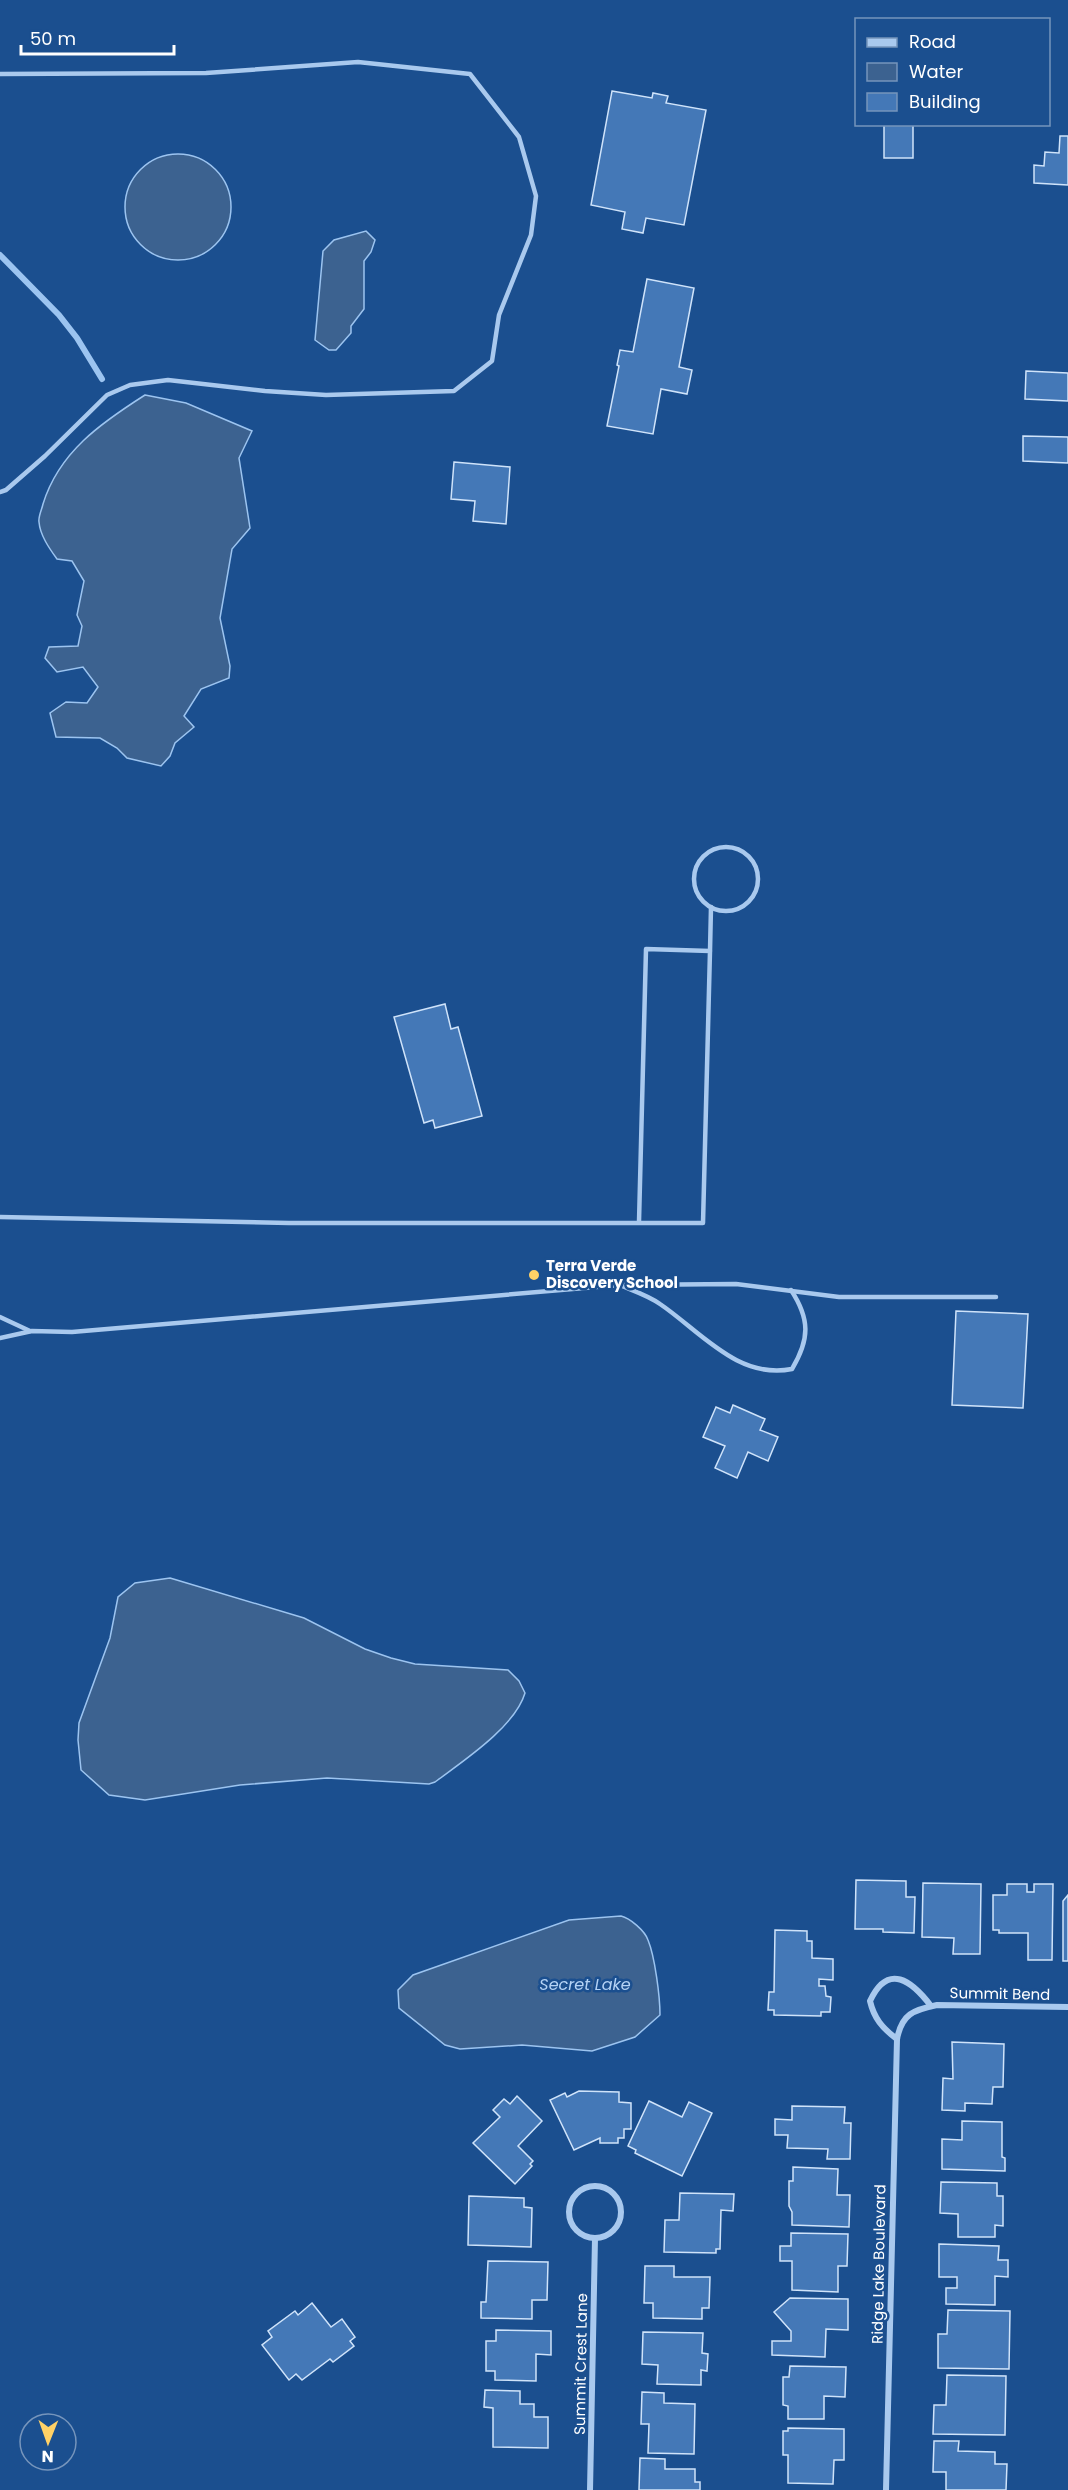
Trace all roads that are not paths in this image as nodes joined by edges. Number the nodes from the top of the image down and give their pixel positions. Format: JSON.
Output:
{"nodes":[{"id":1,"x":0,"y":74,"type":"edge"},
{"id":2,"x":0,"y":492,"type":"edge"},
{"id":3,"x":711,"y":907,"type":"junction"},
{"id":4,"x":710,"y":951,"type":"junction"},
{"id":5,"x":0,"y":1217,"type":"edge"},
{"id":6,"x":639,"y":1222,"type":"junction"},
{"id":7,"x":620,"y":1285,"type":"junction"},
{"id":8,"x":791,"y":1290,"type":"junction"},
{"id":9,"x":996,"y":1297,"type":"dead end"},
{"id":10,"x":0,"y":1317,"type":"edge"},
{"id":11,"x":32,"y":1331,"type":"junction"},
{"id":12,"x":0,"y":1338,"type":"edge"},
{"id":13,"x":931,"y":2006,"type":"junction"},
{"id":14,"x":1068,"y":2007,"type":"edge"},
{"id":15,"x":897,"y":2039,"type":"junction"},
{"id":16,"x":595,"y":2238,"type":"junction"},
{"id":17,"x":590,"y":2490,"type":"edge"},
{"id":18,"x":886,"y":2490,"type":"edge"}],
"edges":[{"from":1,"to":2,"type":"lane"},
{"from":3,"to":3,"type":"lane"},
{"from":3,"to":4,"type":"lane"},
{"from":4,"to":6,"type":"lane"},
{"from":4,"to":6,"type":"lane"},
{"from":5,"to":6,"type":"lane"},
{"from":7,"to":8,"type":"lane"},
{"from":7,"to":8,"type":"lane"},
{"from":7,"to":11,"type":"lane"},
{"from":8,"to":9,"type":"lane"},
{"from":10,"to":11,"type":"lane"},
{"from":11,"to":12,"type":"lane"},
{"from":13,"to":14,"type":"street","name":"Summit Bend"},
{"from":13,"to":15,"type":"street","name":"Summit Bend"},
{"from":13,"to":15,"type":"street","name":"Summit Bend"},
{"from":15,"to":18,"type":"street","name":"Ridge Lake Boulevard"},
{"from":16,"to":16,"type":"street"},
{"from":16,"to":17,"type":"street","name":"Summit Crest Lane"}]}
